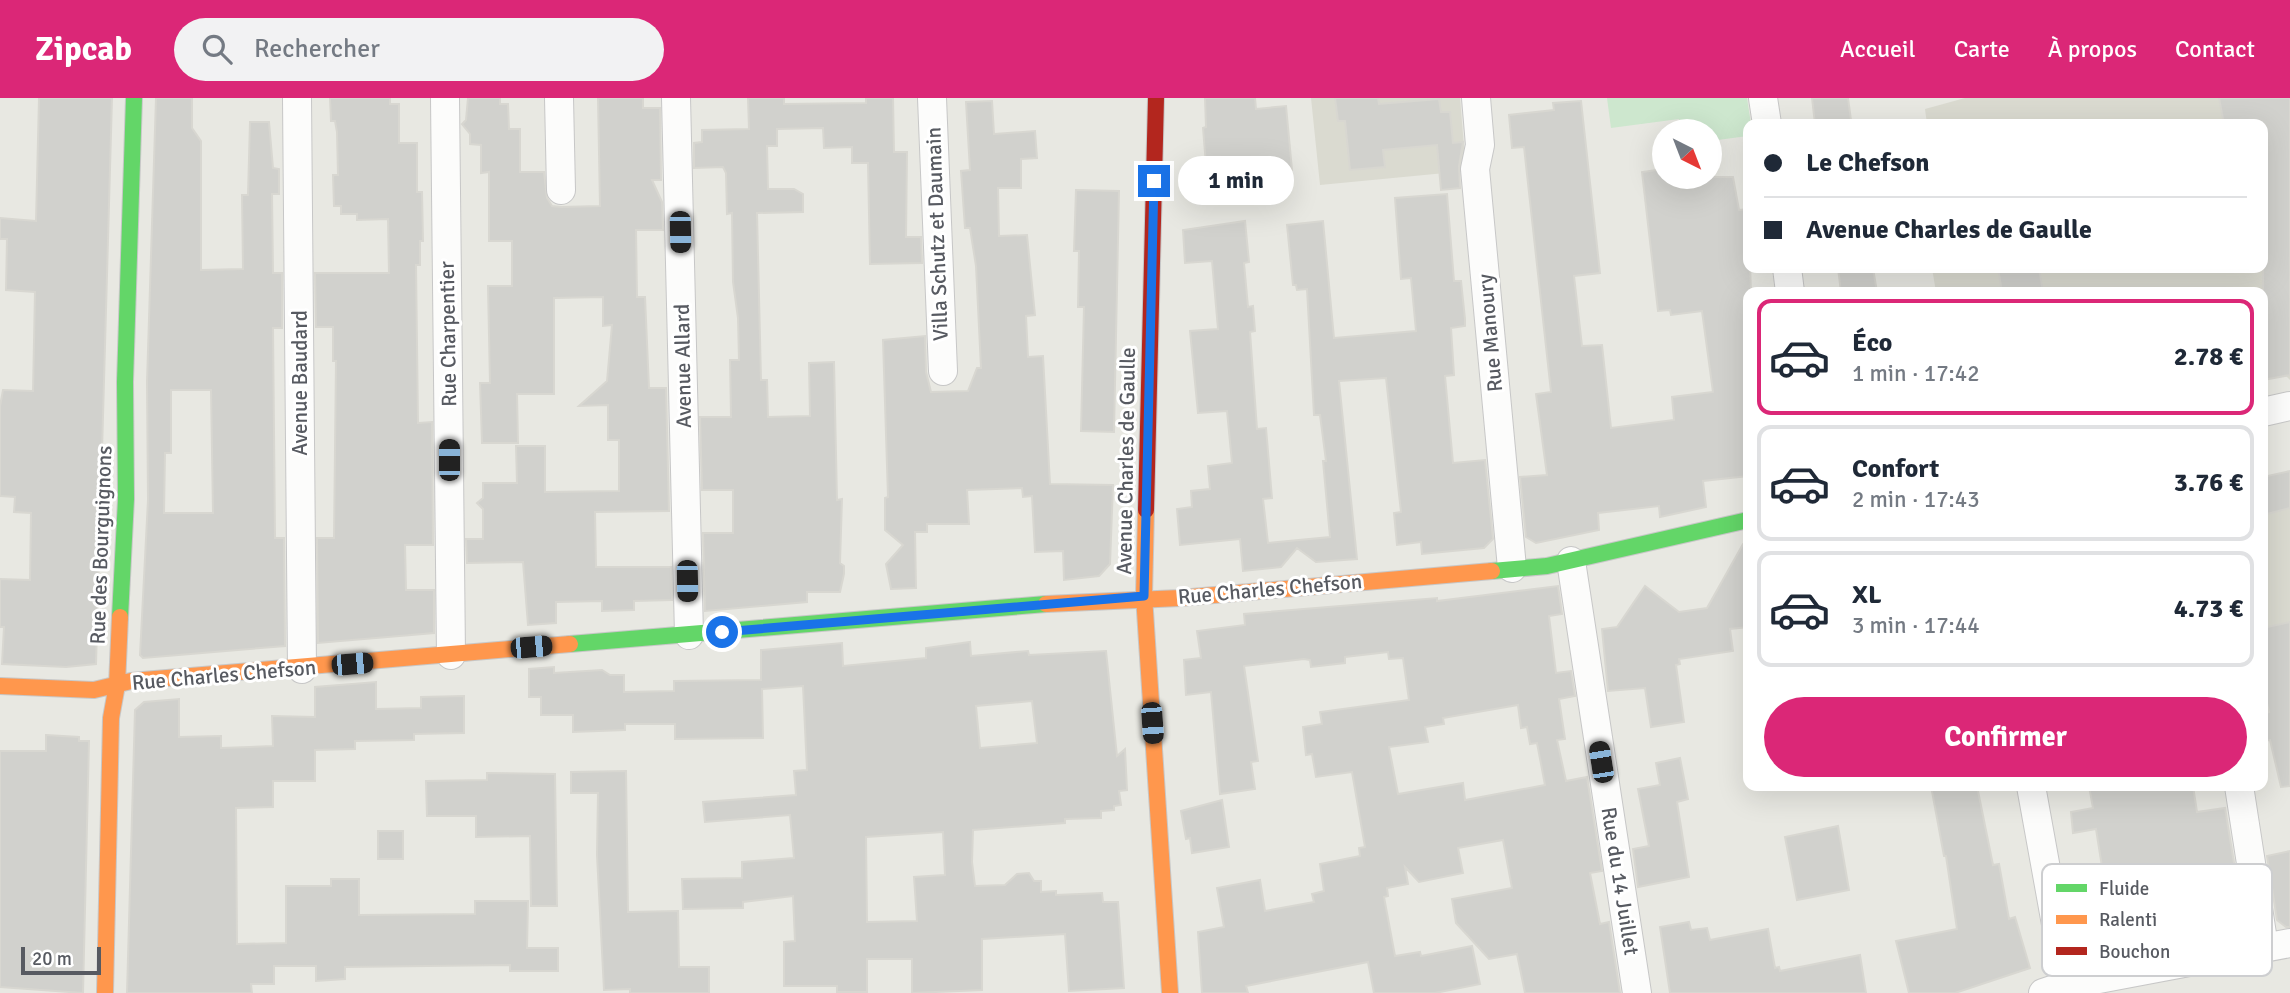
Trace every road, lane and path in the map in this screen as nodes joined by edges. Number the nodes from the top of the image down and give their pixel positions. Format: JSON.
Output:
{"nodes":[{"id":1,"x":134,"y":98,"type":"edge"},
{"id":2,"x":297,"y":98,"type":"edge"},
{"id":3,"x":445,"y":98,"type":"edge"},
{"id":4,"x":559,"y":98,"type":"edge"},
{"id":5,"x":676,"y":98,"type":"edge"},
{"id":6,"x":932,"y":98,"type":"edge"},
{"id":7,"x":1156,"y":98,"type":"edge"},
{"id":8,"x":1476,"y":98,"type":"edge"},
{"id":9,"x":1763,"y":98,"type":"edge"},
{"id":10,"x":1766,"y":119,"type":"edge"},
{"id":11,"x":561,"y":190,"type":"dead end"},
{"id":12,"x":943,"y":371,"type":"dead end"},
{"id":13,"x":2290,"y":407,"type":"edge"},
{"id":14,"x":2268,"y":411,"type":"edge"},
{"id":15,"x":1743,"y":521,"type":"edge"},
{"id":16,"x":1571,"y":561,"type":"junction"},
{"id":17,"x":1512,"y":568,"type":"junction"},
{"id":18,"x":1144,"y":596,"type":"junction"},
{"id":19,"x":689,"y":635,"type":"junction"},
{"id":20,"x":451,"y":654,"type":"junction"},
{"id":21,"x":302,"y":669,"type":"junction"},
{"id":22,"x":117,"y":685,"type":"junction"},
{"id":23,"x":0,"y":686,"type":"edge"},
{"id":24,"x":2032,"y":791,"type":"edge"},
{"id":25,"x":2240,"y":791,"type":"edge"},
{"id":26,"x":2258,"y":864,"type":"edge"},
{"id":27,"x":2042,"y":879,"type":"edge"},
{"id":28,"x":2272,"y":924,"type":"edge"},
{"id":29,"x":2277,"y":945,"type":"edge"},
{"id":30,"x":2147,"y":976,"type":"edge"},
{"id":31,"x":2105,"y":986,"type":"edge"},
{"id":32,"x":2055,"y":989,"type":"edge"},
{"id":33,"x":105,"y":993,"type":"edge"},
{"id":34,"x":1170,"y":993,"type":"edge"},
{"id":35,"x":1637,"y":993,"type":"edge"}],
"edges":[{"from":1,"to":22,"type":"street","name":"Rue des Bourguignons"},
{"from":2,"to":21,"type":"street","name":"Avenue Baudard"},
{"from":3,"to":20,"type":"street","name":"Rue Charpentier"},
{"from":4,"to":11,"type":"street"},
{"from":5,"to":19,"type":"street","name":"Avenue Allard"},
{"from":6,"to":12,"type":"street","name":"Villa Schutz et Daumain"},
{"from":7,"to":18,"type":"street","name":"Avenue Charles de Gaulle"},
{"from":8,"to":17,"type":"street","name":"Rue Manoury"},
{"from":9,"to":10,"type":"street"},
{"from":13,"to":14,"type":"street"},
{"from":15,"to":16,"type":"street","name":"Rue Charles Chefson"},
{"from":16,"to":17,"type":"street","name":"Rue Charles Chefson"},
{"from":16,"to":35,"type":"street","name":"Rue du 14 Juillet"},
{"from":17,"to":18,"type":"street","name":"Rue Charles Chefson"},
{"from":18,"to":19,"type":"street","name":"Rue Charles Chefson"},
{"from":18,"to":34,"type":"street","name":"Avenue Charles de Gaulle"},
{"from":19,"to":20,"type":"street","name":"Rue Charles Chefson"},
{"from":20,"to":21,"type":"street","name":"Rue Charles Chefson"},
{"from":21,"to":22,"type":"street","name":"Rue Charles Chefson"},
{"from":22,"to":23,"type":"street","name":"Rue Charles Chefson"},
{"from":22,"to":33,"type":"street","name":"Rue des Bourguignons"},
{"from":24,"to":27,"type":"street"},
{"from":25,"to":26,"type":"street"},
{"from":28,"to":29,"type":"street"},
{"from":30,"to":31,"type":"street"},
{"from":31,"to":32,"type":"street"}]}
